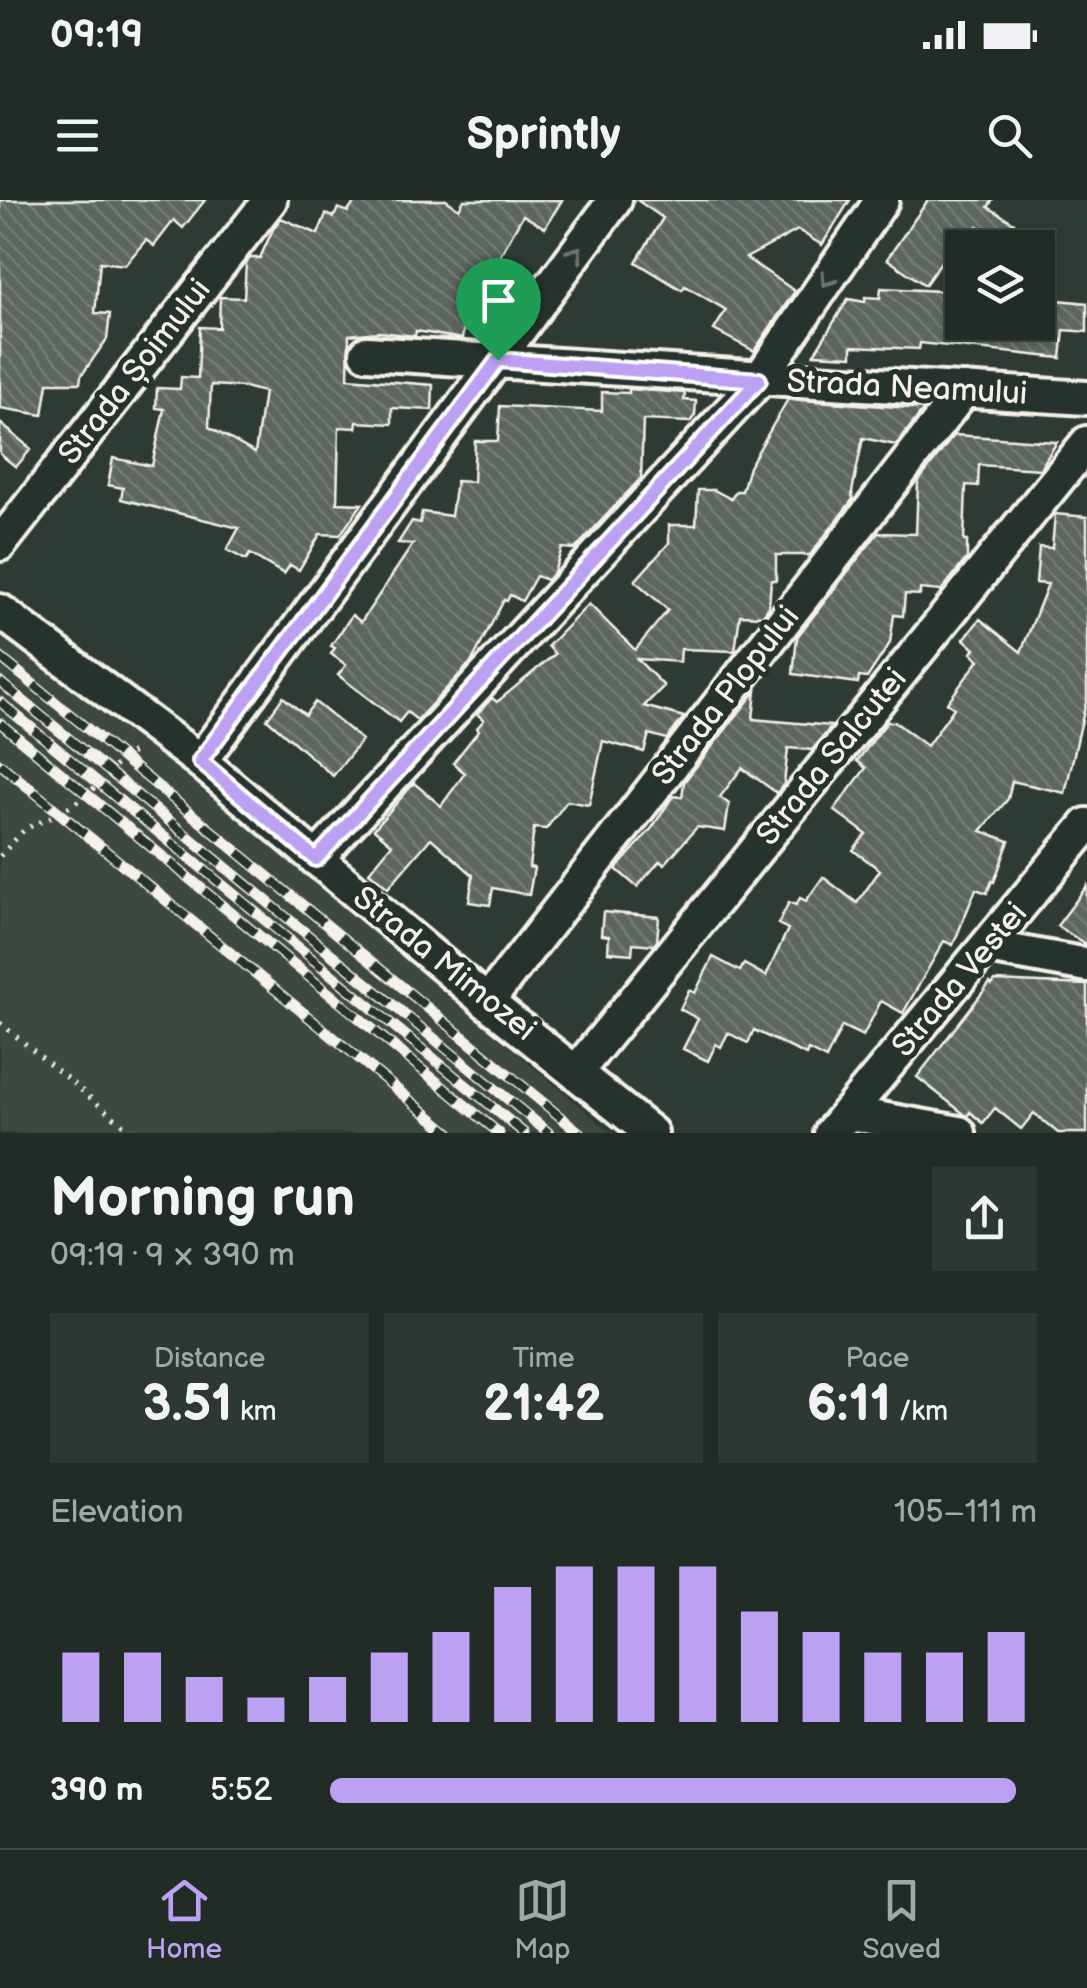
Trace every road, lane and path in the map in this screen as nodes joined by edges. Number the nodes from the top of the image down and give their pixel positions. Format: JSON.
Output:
{"nodes":[{"id":1,"x":270,"y":200,"type":"edge"},
{"id":2,"x":615,"y":200,"type":"edge"},
{"id":3,"x":882,"y":200,"type":"edge"},
{"id":4,"x":368,"y":353,"type":"dead end"},
{"id":5,"x":498,"y":360,"type":"junction"},
{"id":6,"x":759,"y":380,"type":"junction"},
{"id":7,"x":964,"y":390,"type":"junction"},
{"id":8,"x":1087,"y":398,"type":"edge"},
{"id":9,"x":1087,"y":444,"type":"edge"},
{"id":10,"x":0,"y":544,"type":"edge"},
{"id":11,"x":0,"y":611,"type":"edge"},
{"id":12,"x":142,"y":748,"type":"dead end"},
{"id":13,"x":200,"y":761,"type":"junction"},
{"id":14,"x":1087,"y":826,"type":"edge"},
{"id":15,"x":0,"y":856,"type":"edge"},
{"id":16,"x":316,"y":859,"type":"junction"},
{"id":17,"x":988,"y":947,"type":"junction"},
{"id":18,"x":1087,"y":966,"type":"edge"},
{"id":19,"x":487,"y":1002,"type":"junction"},
{"id":20,"x":0,"y":1023,"type":"edge"},
{"id":21,"x":577,"y":1071,"type":"junction"},
{"id":22,"x":840,"y":1123,"type":"edge"},
{"id":23,"x":134,"y":1133,"type":"edge"},
{"id":24,"x":650,"y":1133,"type":"edge"},
{"id":25,"x":959,"y":1133,"type":"edge"}],
"edges":[{"from":1,"to":10,"type":"street","name":"Strada Șoimului"},
{"from":5,"to":2,"type":"street","one_way":true},
{"from":3,"to":6,"type":"street","one_way":true},
{"from":4,"to":5,"type":"street","name":"Strada Neamului"},
{"from":5,"to":6,"type":"street","name":"Strada Neamului"},
{"from":5,"to":13,"type":"street"},
{"from":6,"to":7,"type":"street","name":"Strada Neamului"},
{"from":6,"to":16,"type":"street"},
{"from":7,"to":8,"type":"street","name":"Strada Neamului"},
{"from":7,"to":19,"type":"street","name":"Strada Plopului"},
{"from":9,"to":21,"type":"street","name":"Strada Salcutei"},
{"from":11,"to":13,"type":"street","name":"Strada Mimozei"},
{"from":12,"to":15,"type":"path"},
{"from":13,"to":16,"type":"street","name":"Strada Mimozei"},
{"from":14,"to":17,"type":"street","name":"Strada Vestei"},
{"from":16,"to":19,"type":"street","name":"Strada Mimozei"},
{"from":17,"to":18,"type":"street"},
{"from":17,"to":22,"type":"street","name":"Strada Vestei"},
{"from":19,"to":21,"type":"street","name":"Strada Mimozei"},
{"from":20,"to":23,"type":"path"},
{"from":21,"to":24,"type":"street","name":"Strada Mimozei"},
{"from":22,"to":25,"type":"street"}]}
